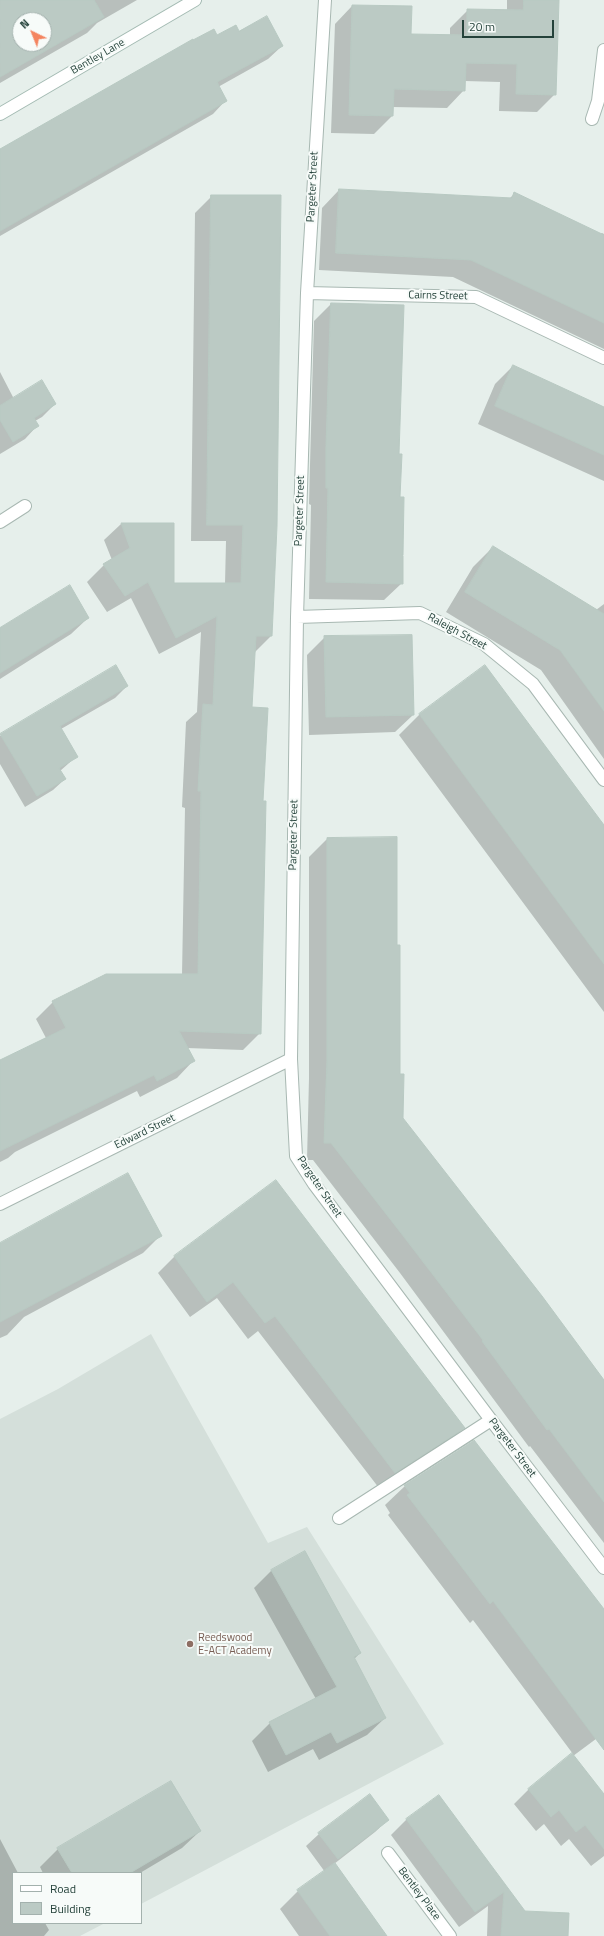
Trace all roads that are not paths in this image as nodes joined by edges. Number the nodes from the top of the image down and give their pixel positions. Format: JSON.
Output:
{"nodes":[{"id":1,"x":195,"y":0,"type":"edge"},
{"id":2,"x":324,"y":0,"type":"edge"},
{"id":3,"x":604,"y":50,"type":"edge"},
{"id":4,"x":0,"y":114,"type":"edge"},
{"id":5,"x":592,"y":119,"type":"dead end"},
{"id":6,"x":307,"y":293,"type":"junction"},
{"id":7,"x":604,"y":358,"type":"edge"},
{"id":8,"x":25,"y":506,"type":"dead end"},
{"id":9,"x":0,"y":522,"type":"edge"},
{"id":10,"x":297,"y":617,"type":"junction"},
{"id":11,"x":604,"y":780,"type":"edge"},
{"id":12,"x":291,"y":1059,"type":"junction"},
{"id":13,"x":0,"y":1204,"type":"edge"},
{"id":14,"x":490,"y":1420,"type":"junction"},
{"id":15,"x":339,"y":1518,"type":"dead end"},
{"id":16,"x":604,"y":1568,"type":"edge"},
{"id":17,"x":388,"y":1853,"type":"dead end"},
{"id":18,"x":450,"y":1936,"type":"edge"}],
"edges":[{"from":1,"to":4,"type":"street","name":"Bentley Lane"},
{"from":2,"to":6,"type":"street","name":"Pargeter Street"},
{"from":3,"to":5,"type":"street"},
{"from":6,"to":7,"type":"street","name":"Cairns Street"},
{"from":6,"to":10,"type":"street","name":"Pargeter Street"},
{"from":8,"to":9,"type":"street"},
{"from":10,"to":11,"type":"street","name":"Raleigh Street"},
{"from":10,"to":12,"type":"street","name":"Pargeter Street"},
{"from":12,"to":13,"type":"street","name":"Edward Street"},
{"from":12,"to":14,"type":"street","name":"Pargeter Street"},
{"from":14,"to":15,"type":"street"},
{"from":14,"to":16,"type":"street","name":"Pargeter Street"},
{"from":17,"to":18,"type":"street","name":"Bentley Place"}]}
